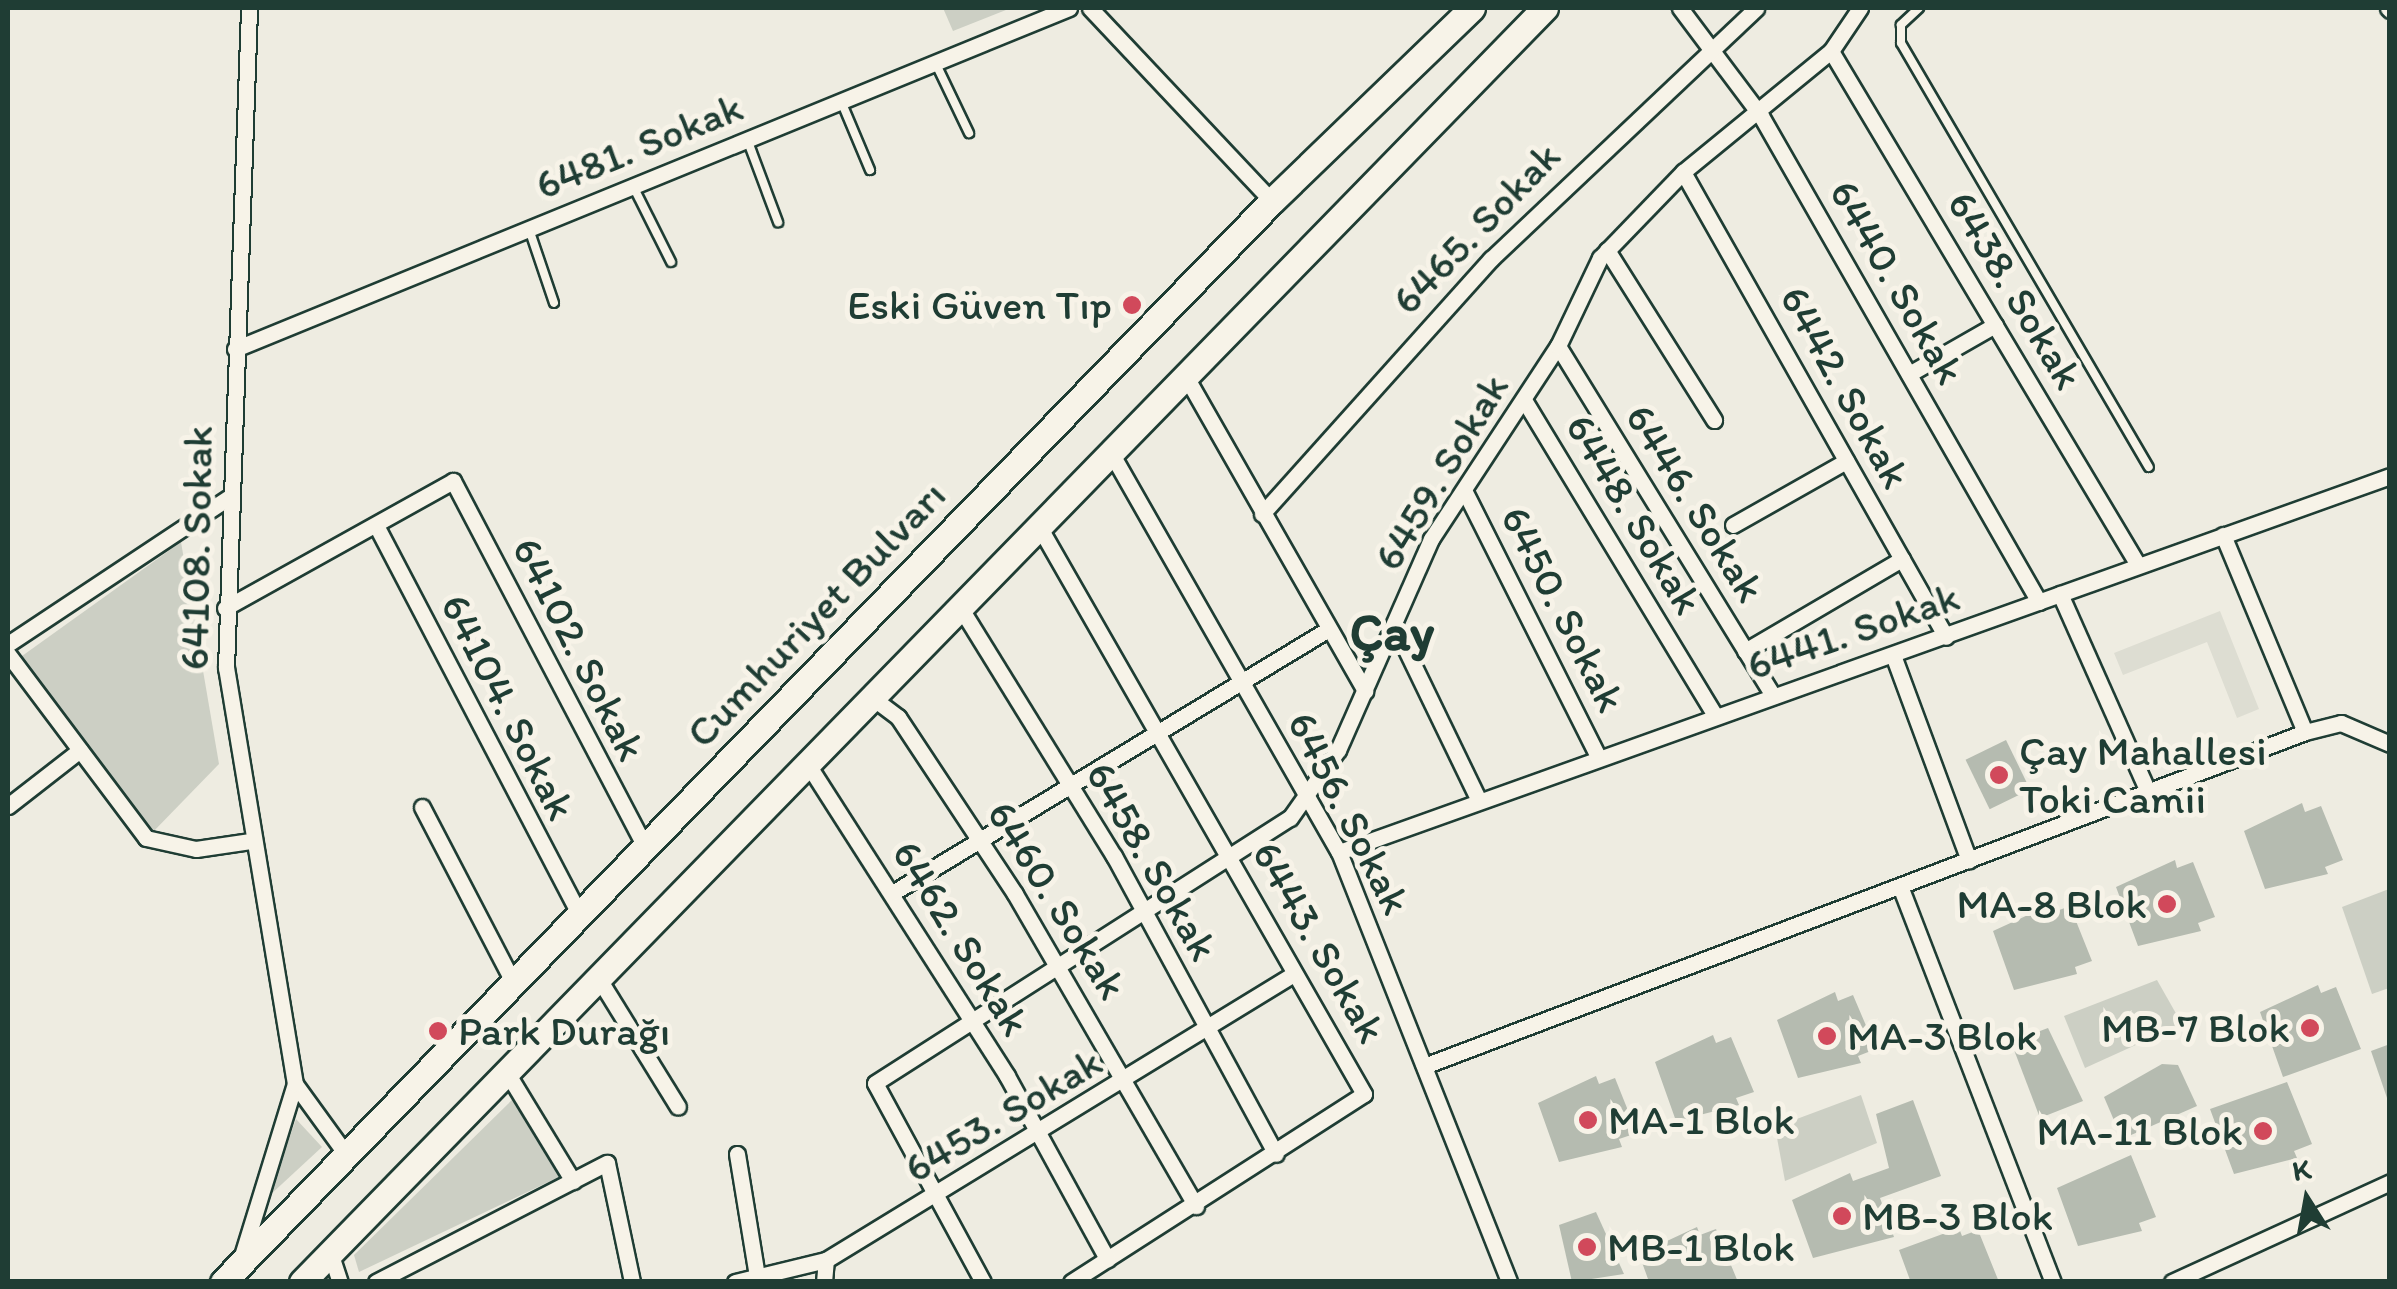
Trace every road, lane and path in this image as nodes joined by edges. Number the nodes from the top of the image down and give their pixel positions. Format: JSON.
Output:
{"nodes":[{"id":1,"x":249,"y":8,"type":"edge"},
{"id":2,"x":1070,"y":8,"type":"edge"},
{"id":3,"x":1090,"y":8,"type":"edge"},
{"id":4,"x":1472,"y":8,"type":"edge"},
{"id":5,"x":1546,"y":8,"type":"edge"},
{"id":6,"x":1680,"y":8,"type":"edge"},
{"id":7,"x":1756,"y":8,"type":"edge"},
{"id":8,"x":1860,"y":8,"type":"edge"},
{"id":9,"x":1919,"y":8,"type":"edge"},
{"id":10,"x":1713,"y":46,"type":"junction"},
{"id":11,"x":1832,"y":51,"type":"junction"},
{"id":12,"x":935,"y":62,"type":"junction"},
{"id":13,"x":841,"y":101,"type":"junction"},
{"id":14,"x":1761,"y":116,"type":"junction"},
{"id":15,"x":970,"y":133,"type":"dead end"},
{"id":16,"x":747,"y":140,"type":"junction"},
{"id":17,"x":870,"y":170,"type":"dead end"},
{"id":18,"x":1683,"y":172,"type":"junction"},
{"id":19,"x":633,"y":186,"type":"junction"},
{"id":20,"x":1272,"y":201,"type":"junction"},
{"id":21,"x":778,"y":222,"type":"dead end"},
{"id":22,"x":529,"y":229,"type":"junction"},
{"id":23,"x":1607,"y":250,"type":"junction"},
{"id":24,"x":670,"y":262,"type":"dead end"},
{"id":25,"x":554,"y":303,"type":"dead end"},
{"id":26,"x":1995,"y":325,"type":"junction"},
{"id":27,"x":1558,"y":346,"type":"junction"},
{"id":28,"x":235,"y":349,"type":"junction"},
{"id":29,"x":1184,"y":374,"type":"junction"},
{"id":30,"x":1908,"y":374,"type":"junction"},
{"id":31,"x":1524,"y":400,"type":"junction"},
{"id":32,"x":1714,"y":420,"type":"dead end"},
{"id":33,"x":1110,"y":451,"type":"junction"},
{"id":34,"x":1846,"y":460,"type":"junction"},
{"id":35,"x":2149,"y":467,"type":"dead end"},
{"id":36,"x":2390,"y":476,"type":"edge"},
{"id":37,"x":1465,"y":492,"type":"junction"},
{"id":38,"x":228,"y":498,"type":"junction"},
{"id":39,"x":1262,"y":514,"type":"junction"},
{"id":40,"x":1037,"y":523,"type":"junction"},
{"id":41,"x":1733,"y":525,"type":"dead end"},
{"id":42,"x":378,"y":529,"type":"junction"},
{"id":43,"x":2223,"y":535,"type":"junction"},
{"id":44,"x":1902,"y":560,"type":"junction"},
{"id":45,"x":2138,"y":564,"type":"junction"},
{"id":46,"x":2060,"y":594,"type":"junction"},
{"id":47,"x":2039,"y":602,"type":"junction"},
{"id":48,"x":960,"y":606,"type":"junction"},
{"id":49,"x":225,"y":608,"type":"junction"},
{"id":50,"x":1396,"y":628,"type":"junction"},
{"id":51,"x":1327,"y":630,"type":"junction"},
{"id":52,"x":1946,"y":637,"type":"junction"},
{"id":53,"x":8,"y":644,"type":"edge"},
{"id":54,"x":1745,"y":650,"type":"junction"},
{"id":55,"x":8,"y":654,"type":"edge"},
{"id":56,"x":1893,"y":655,"type":"junction"},
{"id":57,"x":1243,"y":682,"type":"junction"},
{"id":58,"x":1365,"y":691,"type":"junction"},
{"id":59,"x":870,"y":696,"type":"junction"},
{"id":60,"x":1773,"y":696,"type":"junction"},
{"id":61,"x":1715,"y":716,"type":"junction"},
{"id":62,"x":1156,"y":730,"type":"junction"},
{"id":63,"x":2305,"y":732,"type":"junction"},
{"id":64,"x":2390,"y":744,"type":"edge"},
{"id":65,"x":80,"y":750,"type":"junction"},
{"id":66,"x":1598,"y":758,"type":"junction"},
{"id":67,"x":807,"y":763,"type":"junction"},
{"id":68,"x":1066,"y":782,"type":"junction"},
{"id":69,"x":2148,"y":792,"type":"junction"},
{"id":70,"x":1304,"y":794,"type":"junction"},
{"id":71,"x":1479,"y":802,"type":"junction"},
{"id":72,"x":8,"y":806,"type":"edge"},
{"id":73,"x":422,"y":807,"type":"dead end"},
{"id":74,"x":978,"y":837,"type":"junction"},
{"id":75,"x":250,"y":841,"type":"junction"},
{"id":76,"x":645,"y":847,"type":"junction"},
{"id":77,"x":1339,"y":852,"type":"junction"},
{"id":78,"x":1969,"y":860,"type":"junction"},
{"id":79,"x":1230,"y":861,"type":"junction"},
{"id":80,"x":1900,"y":886,"type":"junction"},
{"id":81,"x":894,"y":892,"type":"junction"},
{"id":82,"x":580,"y":914,"type":"junction"},
{"id":83,"x":1145,"y":914,"type":"junction"},
{"id":84,"x":1058,"y":967,"type":"junction"},
{"id":85,"x":1292,"y":974,"type":"junction"},
{"id":86,"x":599,"y":979,"type":"junction"},
{"id":87,"x":513,"y":982,"type":"junction"},
{"id":88,"x":972,"y":1020,"type":"junction"},
{"id":89,"x":1208,"y":1033,"type":"junction"},
{"id":90,"x":1424,"y":1066,"type":"junction"},
{"id":91,"x":506,"y":1071,"type":"junction"},
{"id":92,"x":1127,"y":1083,"type":"junction"},
{"id":93,"x":295,"y":1084,"type":"junction"},
{"id":94,"x":678,"y":1107,"type":"dead end"},
{"id":95,"x":1039,"y":1135,"type":"junction"},
{"id":96,"x":737,"y":1154,"type":"dead end"},
{"id":97,"x":1276,"y":1154,"type":"junction"},
{"id":98,"x":348,"y":1157,"type":"junction"},
{"id":99,"x":572,"y":1181,"type":"junction"},
{"id":100,"x":2390,"y":1182,"type":"edge"},
{"id":101,"x":936,"y":1197,"type":"junction"},
{"id":102,"x":1196,"y":1206,"type":"junction"},
{"id":103,"x":330,"y":1252,"type":"junction"},
{"id":104,"x":1107,"y":1259,"type":"junction"},
{"id":105,"x":826,"y":1260,"type":"junction"},
{"id":106,"x":231,"y":1272,"type":"edge"},
{"id":107,"x":757,"y":1276,"type":"junction"},
{"id":108,"x":302,"y":1282,"type":"edge"},
{"id":109,"x":340,"y":1282,"type":"edge"},
{"id":110,"x":376,"y":1282,"type":"edge"},
{"id":111,"x":632,"y":1282,"type":"edge"},
{"id":112,"x":735,"y":1282,"type":"edge"},
{"id":113,"x":824,"y":1282,"type":"edge"},
{"id":114,"x":983,"y":1282,"type":"edge"},
{"id":115,"x":1072,"y":1282,"type":"edge"},
{"id":116,"x":1509,"y":1282,"type":"edge"},
{"id":117,"x":2053,"y":1282,"type":"edge"},
{"id":118,"x":2172,"y":1282,"type":"edge"}],
"edges":[{"from":1,"to":28,"type":"street","name":"64108. Sokak"},
{"from":2,"to":12,"type":"street","name":"6481. Sokak"},
{"from":3,"to":20,"type":"street"},
{"from":4,"to":20,"type":"highway","name":"Cumhuriyet Bulvarı"},
{"from":5,"to":29,"type":"highway"},
{"from":6,"to":10,"type":"street","name":"6440. Sokak"},
{"from":7,"to":10,"type":"street","name":"6465. Sokak"},
{"from":8,"to":11,"type":"street","name":"6459. Sokak"},
{"from":9,"to":35,"type":"lane"},
{"from":10,"to":14,"type":"street","name":"6440. Sokak"},
{"from":10,"to":39,"type":"street","name":"6465. Sokak"},
{"from":11,"to":14,"type":"street","name":"6459. Sokak"},
{"from":11,"to":26,"type":"street","name":"6438. Sokak"},
{"from":12,"to":13,"type":"street","name":"6481. Sokak"},
{"from":12,"to":15,"type":"lane"},
{"from":13,"to":16,"type":"street","name":"6481. Sokak"},
{"from":13,"to":17,"type":"lane"},
{"from":14,"to":18,"type":"street","name":"6459. Sokak"},
{"from":14,"to":30,"type":"street","name":"6440. Sokak"},
{"from":16,"to":19,"type":"street","name":"6481. Sokak"},
{"from":16,"to":21,"type":"lane"},
{"from":18,"to":23,"type":"street","name":"6459. Sokak"},
{"from":18,"to":34,"type":"street","name":"6442. Sokak"},
{"from":19,"to":22,"type":"street","name":"6481. Sokak"},
{"from":19,"to":24,"type":"lane"},
{"from":20,"to":76,"type":"highway","name":"Cumhuriyet Bulvarı"},
{"from":22,"to":25,"type":"lane"},
{"from":22,"to":28,"type":"street","name":"6481. Sokak"},
{"from":23,"to":27,"type":"street","name":"6459. Sokak"},
{"from":23,"to":32,"type":"street"},
{"from":26,"to":30,"type":"street"},
{"from":26,"to":45,"type":"street","name":"6438. Sokak"},
{"from":27,"to":31,"type":"street","name":"6459. Sokak"},
{"from":27,"to":54,"type":"street","name":"6446. Sokak"},
{"from":28,"to":38,"type":"street","name":"64108. Sokak"},
{"from":29,"to":33,"type":"highway"},
{"from":29,"to":39,"type":"street"},
{"from":30,"to":47,"type":"street","name":"6440. Sokak"},
{"from":31,"to":37,"type":"street","name":"6459. Sokak"},
{"from":31,"to":61,"type":"street","name":"6448. Sokak"},
{"from":33,"to":40,"type":"highway"},
{"from":33,"to":57,"type":"street","name":"6456. Sokak"},
{"from":34,"to":41,"type":"street"},
{"from":34,"to":44,"type":"street","name":"6442. Sokak"},
{"from":36,"to":43,"type":"street","name":"6441. Sokak"},
{"from":37,"to":50,"type":"street","name":"6459. Sokak"},
{"from":37,"to":66,"type":"street","name":"6450. Sokak"},
{"from":38,"to":49,"type":"street","name":"64108. Sokak"},
{"from":38,"to":53,"type":"street"},
{"from":39,"to":51,"type":"street"},
{"from":40,"to":48,"type":"highway"},
{"from":40,"to":62,"type":"street","name":"6443. Sokak"},
{"from":42,"to":49,"type":"street"},
{"from":42,"to":76,"type":"street","name":"64102. Sokak"},
{"from":42,"to":82,"type":"street","name":"64104. Sokak"},
{"from":43,"to":45,"type":"street","name":"6441. Sokak"},
{"from":43,"to":63,"type":"street"},
{"from":44,"to":52,"type":"street","name":"6442. Sokak"},
{"from":44,"to":54,"type":"street"},
{"from":45,"to":46,"type":"street","name":"6441. Sokak"},
{"from":46,"to":47,"type":"street","name":"6441. Sokak"},
{"from":46,"to":69,"type":"street"},
{"from":47,"to":52,"type":"street","name":"6441. Sokak"},
{"from":48,"to":59,"type":"highway"},
{"from":48,"to":68,"type":"street","name":"6458. Sokak"},
{"from":49,"to":75,"type":"street","name":"64108. Sokak"},
{"from":50,"to":58,"type":"street","name":"6459. Sokak"},
{"from":50,"to":71,"type":"street"},
{"from":51,"to":57,"type":"street"},
{"from":51,"to":58,"type":"street"},
{"from":52,"to":56,"type":"street","name":"6441. Sokak"},
{"from":54,"to":60,"type":"street","name":"6446. Sokak"},
{"from":55,"to":65,"type":"street"},
{"from":56,"to":60,"type":"street","name":"6441. Sokak"},
{"from":56,"to":78,"type":"street"},
{"from":57,"to":62,"type":"street"},
{"from":57,"to":70,"type":"street","name":"6456. Sokak"},
{"from":58,"to":70,"type":"street","name":"6459. Sokak"},
{"from":59,"to":67,"type":"highway"},
{"from":59,"to":74,"type":"street","name":"6460. Sokak"},
{"from":60,"to":61,"type":"street","name":"6441. Sokak"},
{"from":61,"to":66,"type":"street","name":"6441. Sokak"},
{"from":62,"to":68,"type":"street"},
{"from":62,"to":79,"type":"street","name":"6443. Sokak"},
{"from":63,"to":64,"type":"street"},
{"from":63,"to":69,"type":"street"},
{"from":65,"to":72,"type":"street"},
{"from":65,"to":75,"type":"street"},
{"from":66,"to":71,"type":"street","name":"6441. Sokak"},
{"from":67,"to":81,"type":"street","name":"6462. Sokak"},
{"from":67,"to":86,"type":"highway"},
{"from":68,"to":74,"type":"street"},
{"from":68,"to":83,"type":"street","name":"6458. Sokak"},
{"from":69,"to":78,"type":"street"},
{"from":70,"to":77,"type":"street","name":"6456. Sokak"},
{"from":70,"to":79,"type":"street","name":"6459. Sokak"},
{"from":71,"to":77,"type":"street","name":"6441. Sokak"},
{"from":73,"to":87,"type":"street"},
{"from":74,"to":81,"type":"street"},
{"from":74,"to":84,"type":"street","name":"6460. Sokak"},
{"from":75,"to":93,"type":"street","name":"64108. Sokak"},
{"from":76,"to":82,"type":"highway","name":"Cumhuriyet Bulvarı"},
{"from":77,"to":90,"type":"street","name":"6456. Sokak"},
{"from":78,"to":80,"type":"street"},
{"from":79,"to":83,"type":"street","name":"6459. Sokak"},
{"from":79,"to":85,"type":"street","name":"6443. Sokak"},
{"from":80,"to":90,"type":"street"},
{"from":80,"to":117,"type":"street"},
{"from":81,"to":88,"type":"street","name":"6462. Sokak"},
{"from":82,"to":87,"type":"highway","name":"Cumhuriyet Bulvarı"},
{"from":83,"to":84,"type":"street","name":"6459. Sokak"},
{"from":83,"to":89,"type":"street","name":"6458. Sokak"},
{"from":84,"to":88,"type":"street","name":"6459. Sokak"},
{"from":84,"to":92,"type":"street","name":"6460. Sokak"},
{"from":85,"to":89,"type":"street","name":"6453. Sokak"},
{"from":85,"to":97,"type":"street","name":"6443. Sokak"},
{"from":86,"to":91,"type":"highway"},
{"from":86,"to":94,"type":"street"},
{"from":87,"to":98,"type":"highway","name":"Cumhuriyet Bulvarı"},
{"from":88,"to":95,"type":"street","name":"6462. Sokak"},
{"from":88,"to":101,"type":"street","name":"6459. Sokak"},
{"from":89,"to":92,"type":"street","name":"6453. Sokak"},
{"from":89,"to":97,"type":"street","name":"6458. Sokak"},
{"from":90,"to":116,"type":"street","name":"6456. Sokak"},
{"from":91,"to":99,"type":"street"},
{"from":91,"to":103,"type":"highway"},
{"from":92,"to":95,"type":"street","name":"6453. Sokak"},
{"from":92,"to":102,"type":"street","name":"6460. Sokak"},
{"from":93,"to":98,"type":"street"},
{"from":93,"to":106,"type":"street"},
{"from":95,"to":101,"type":"street","name":"6453. Sokak"},
{"from":95,"to":104,"type":"street","name":"6462. Sokak"},
{"from":96,"to":107,"type":"street"},
{"from":97,"to":102,"type":"street","name":"6443. Sokak"},
{"from":98,"to":106,"type":"highway","name":"Cumhuriyet Bulvarı"},
{"from":99,"to":110,"type":"street"},
{"from":99,"to":111,"type":"street"},
{"from":100,"to":118,"type":"street"},
{"from":101,"to":105,"type":"street","name":"6453. Sokak"},
{"from":101,"to":114,"type":"street"},
{"from":102,"to":104,"type":"street","name":"6443. Sokak"},
{"from":103,"to":108,"type":"highway"},
{"from":103,"to":109,"type":"street"},
{"from":104,"to":115,"type":"street","name":"6443. Sokak"},
{"from":105,"to":107,"type":"street","name":"6453. Sokak"},
{"from":105,"to":113,"type":"street"},
{"from":107,"to":112,"type":"street","name":"6453. Sokak"}]}
